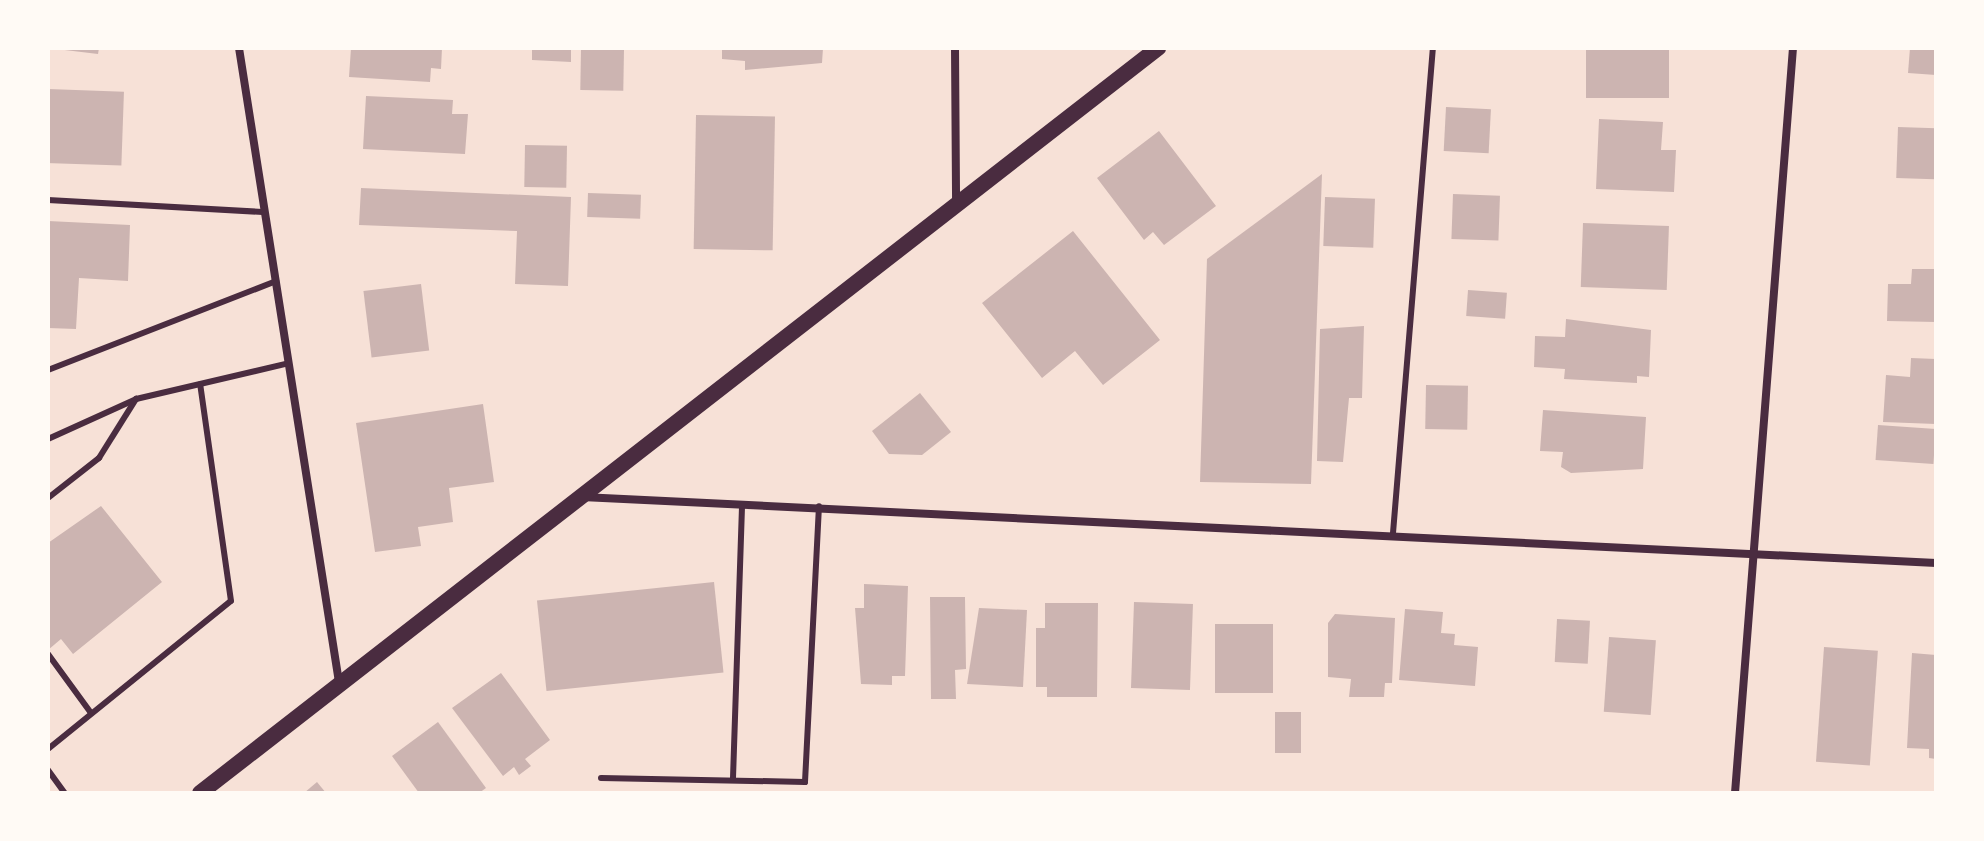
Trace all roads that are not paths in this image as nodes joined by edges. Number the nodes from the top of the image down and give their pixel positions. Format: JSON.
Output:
{"nodes":[{"id":1,"x":239,"y":48,"type":"edge"},
{"id":2,"x":955,"y":48,"type":"edge"},
{"id":3,"x":1158,"y":48,"type":"edge"},
{"id":4,"x":1433,"y":48,"type":"edge"},
{"id":5,"x":1793,"y":48,"type":"edge"},
{"id":6,"x":48,"y":200,"type":"edge"},
{"id":7,"x":956,"y":201,"type":"junction"},
{"id":8,"x":263,"y":212,"type":"junction"},
{"id":9,"x":276,"y":281,"type":"junction"},
{"id":10,"x":289,"y":363,"type":"junction"},
{"id":11,"x":48,"y":370,"type":"edge"},
{"id":12,"x":200,"y":384,"type":"junction"},
{"id":13,"x":136,"y":399,"type":"junction"},
{"id":14,"x":48,"y":439,"type":"edge"},
{"id":15,"x":578,"y":497,"type":"junction"},
{"id":16,"x":48,"y":498,"type":"edge"},
{"id":17,"x":742,"y":505,"type":"junction"},
{"id":18,"x":819,"y":506,"type":"junction"},
{"id":19,"x":1393,"y":533,"type":"junction"},
{"id":20,"x":1755,"y":555,"type":"junction"},
{"id":21,"x":1936,"y":563,"type":"edge"},
{"id":22,"x":48,"y":654,"type":"edge"},
{"id":23,"x":339,"y":682,"type":"junction"},
{"id":24,"x":91,"y":713,"type":"junction"},
{"id":25,"x":48,"y":749,"type":"edge"},
{"id":26,"x":48,"y":770,"type":"edge"},
{"id":27,"x":601,"y":778,"type":"dead end"},
{"id":28,"x":733,"y":778,"type":"junction"},
{"id":29,"x":65,"y":793,"type":"edge"},
{"id":30,"x":200,"y":793,"type":"edge"},
{"id":31,"x":1735,"y":793,"type":"edge"}],
"edges":[{"from":1,"to":8,"type":"street"},
{"from":2,"to":7,"type":"street"},
{"from":3,"to":7,"type":"main road"},
{"from":4,"to":19,"type":"lane"},
{"from":5,"to":20,"type":"street"},
{"from":6,"to":8,"type":"lane"},
{"from":7,"to":15,"type":"main road"},
{"from":8,"to":9,"type":"street"},
{"from":9,"to":10,"type":"street"},
{"from":9,"to":11,"type":"lane"},
{"from":10,"to":12,"type":"lane"},
{"from":10,"to":23,"type":"street"},
{"from":12,"to":13,"type":"lane"},
{"from":12,"to":24,"type":"lane"},
{"from":13,"to":14,"type":"lane"},
{"from":13,"to":16,"type":"lane"},
{"from":15,"to":17,"type":"street"},
{"from":15,"to":23,"type":"main road"},
{"from":17,"to":18,"type":"street"},
{"from":17,"to":28,"type":"lane"},
{"from":18,"to":19,"type":"street"},
{"from":18,"to":28,"type":"lane"},
{"from":19,"to":20,"type":"street"},
{"from":20,"to":21,"type":"street"},
{"from":20,"to":31,"type":"street"},
{"from":22,"to":24,"type":"lane"},
{"from":23,"to":30,"type":"main road"},
{"from":24,"to":25,"type":"lane"},
{"from":26,"to":29,"type":"lane"},
{"from":27,"to":28,"type":"lane"}]}
